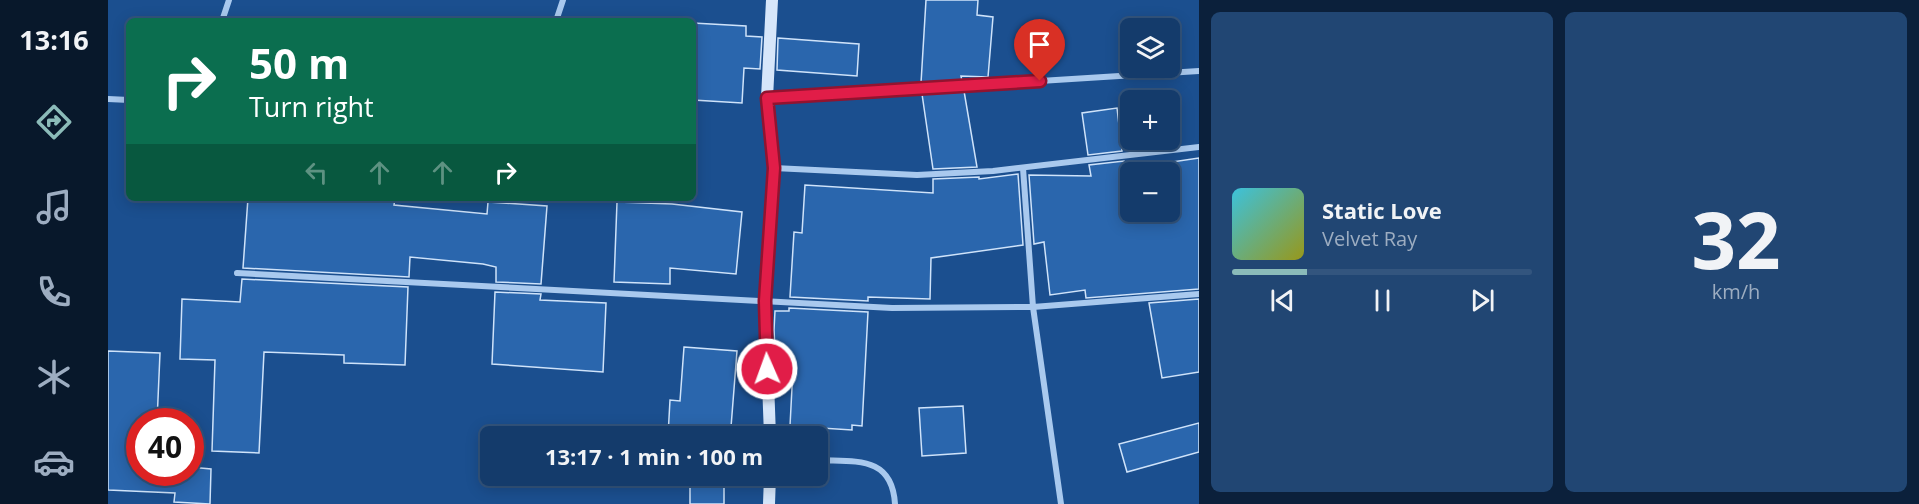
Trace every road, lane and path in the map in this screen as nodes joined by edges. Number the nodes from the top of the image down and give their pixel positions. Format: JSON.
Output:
{"nodes":[{"id":1,"x":229,"y":0,"type":"edge"},
{"id":2,"x":563,"y":0,"type":"edge"},
{"id":3,"x":772,"y":0,"type":"edge"},
{"id":4,"x":223,"y":18,"type":"edge"},
{"id":5,"x":557,"y":18,"type":"edge"},
{"id":6,"x":1199,"y":71,"type":"edge"},
{"id":7,"x":767,"y":98,"type":"junction"},
{"id":8,"x":108,"y":99,"type":"edge"},
{"id":9,"x":126,"y":100,"type":"edge"},
{"id":10,"x":1199,"y":147,"type":"edge"},
{"id":11,"x":774,"y":168,"type":"junction"},
{"id":12,"x":1023,"y":168,"type":"junction"},
{"id":13,"x":237,"y":273,"type":"dead end"},
{"id":14,"x":1199,"y":294,"type":"edge"},
{"id":15,"x":765,"y":301,"type":"junction"},
{"id":16,"x":1033,"y":307,"type":"junction"},
{"id":17,"x":770,"y":426,"type":"edge"},
{"id":18,"x":828,"y":461,"type":"edge"},
{"id":19,"x":770,"y":486,"type":"edge"},
{"id":20,"x":769,"y":504,"type":"edge"},
{"id":21,"x":895,"y":504,"type":"edge"},
{"id":22,"x":1061,"y":504,"type":"edge"}],
"edges":[{"from":1,"to":4,"type":"street"},
{"from":2,"to":5,"type":"street"},
{"from":3,"to":7,"type":"street"},
{"from":6,"to":7,"type":"street"},
{"from":7,"to":11,"type":"street"},
{"from":8,"to":9,"type":"street"},
{"from":10,"to":12,"type":"street"},
{"from":11,"to":12,"type":"street"},
{"from":11,"to":15,"type":"street"},
{"from":12,"to":16,"type":"street"},
{"from":13,"to":15,"type":"street"},
{"from":14,"to":16,"type":"street"},
{"from":15,"to":16,"type":"street"},
{"from":15,"to":17,"type":"street"},
{"from":16,"to":22,"type":"street"},
{"from":18,"to":21,"type":"street"},
{"from":19,"to":20,"type":"street"}]}
